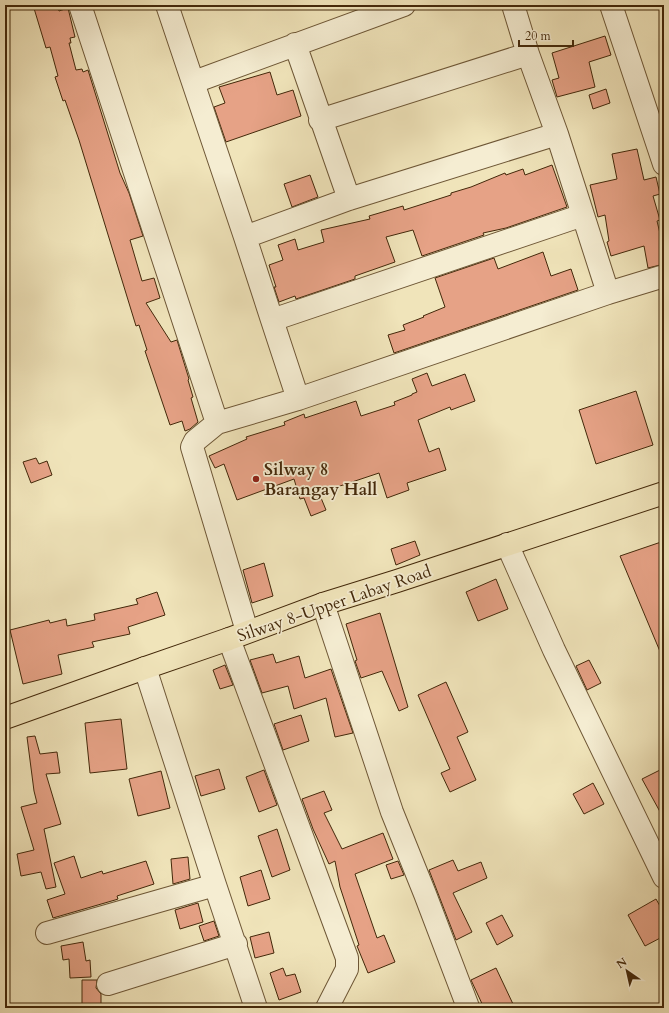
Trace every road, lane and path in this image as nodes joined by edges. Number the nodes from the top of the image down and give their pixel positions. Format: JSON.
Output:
{"nodes":[{"id":1,"x":80,"y":5,"type":"edge"},
{"id":2,"x":167,"y":5,"type":"edge"},
{"id":3,"x":404,"y":5,"type":"edge"},
{"id":4,"x":513,"y":5,"type":"edge"},
{"id":5,"x":611,"y":5,"type":"edge"},
{"id":6,"x":295,"y":44,"type":"junction"},
{"id":7,"x":528,"y":54,"type":"junction"},
{"id":8,"x":194,"y":82,"type":"junction"},
{"id":9,"x":320,"y":120,"type":"junction"},
{"id":10,"x":557,"y":134,"type":"junction"},
{"id":11,"x":664,"y":164,"type":"edge"},
{"id":12,"x":349,"y":199,"type":"junction"},
{"id":13,"x":583,"y":215,"type":"junction"},
{"id":14,"x":246,"y":237,"type":"junction"},
{"id":15,"x":664,"y":276,"type":"edge"},
{"id":16,"x":608,"y":293,"type":"junction"},
{"id":17,"x":272,"y":320,"type":"junction"},
{"id":18,"x":298,"y":398,"type":"junction"},
{"id":19,"x":217,"y":423,"type":"junction"},
{"id":20,"x":664,"y":493,"type":"edge"},
{"id":21,"x":507,"y":544,"type":"junction"},
{"id":22,"x":323,"y":604,"type":"junction"},
{"id":23,"x":238,"y":635,"type":"junction"},
{"id":24,"x":145,"y":668,"type":"junction"},
{"id":25,"x":5,"y":718,"type":"edge"},
{"id":26,"x":664,"y":877,"type":"edge"},
{"id":27,"x":215,"y":885,"type":"junction"},
{"id":28,"x":47,"y":933,"type":"dead end"},
{"id":29,"x":236,"y":944,"type":"junction"},
{"id":30,"x":108,"y":984,"type":"dead end"},
{"id":31,"x":468,"y":1007,"type":"edge"},
{"id":32,"x":256,"y":1008,"type":"edge"},
{"id":33,"x":327,"y":1008,"type":"edge"}],
"edges":[{"from":1,"to":19,"type":"street"},
{"from":2,"to":8,"type":"street"},
{"from":3,"to":6,"type":"street"},
{"from":4,"to":7,"type":"street"},
{"from":5,"to":11,"type":"street"},
{"from":6,"to":8,"type":"street"},
{"from":6,"to":9,"type":"street"},
{"from":7,"to":9,"type":"street"},
{"from":7,"to":10,"type":"street"},
{"from":8,"to":14,"type":"street"},
{"from":9,"to":12,"type":"street"},
{"from":10,"to":12,"type":"street"},
{"from":10,"to":13,"type":"street"},
{"from":12,"to":14,"type":"street"},
{"from":13,"to":16,"type":"street"},
{"from":13,"to":17,"type":"street"},
{"from":14,"to":17,"type":"street"},
{"from":15,"to":16,"type":"street"},
{"from":16,"to":18,"type":"street"},
{"from":17,"to":18,"type":"street"},
{"from":18,"to":19,"type":"street"},
{"from":19,"to":23,"type":"street"},
{"from":20,"to":21,"type":"main road","name":"Silway 8-Upper Labay Road"},
{"from":21,"to":22,"type":"main road","name":"Silway 8-Upper Labay Road"},
{"from":21,"to":26,"type":"street"},
{"from":22,"to":23,"type":"main road","name":"Silway 8-Upper Labay Road"},
{"from":22,"to":31,"type":"street"},
{"from":23,"to":24,"type":"main road","name":"Silway 8-Upper Labay Road"},
{"from":23,"to":33,"type":"street"},
{"from":24,"to":25,"type":"main road","name":"Silway 8-Upper Labay Road"},
{"from":24,"to":27,"type":"street"},
{"from":27,"to":28,"type":"street"},
{"from":27,"to":29,"type":"street"},
{"from":29,"to":30,"type":"street"},
{"from":29,"to":32,"type":"street"}]}
